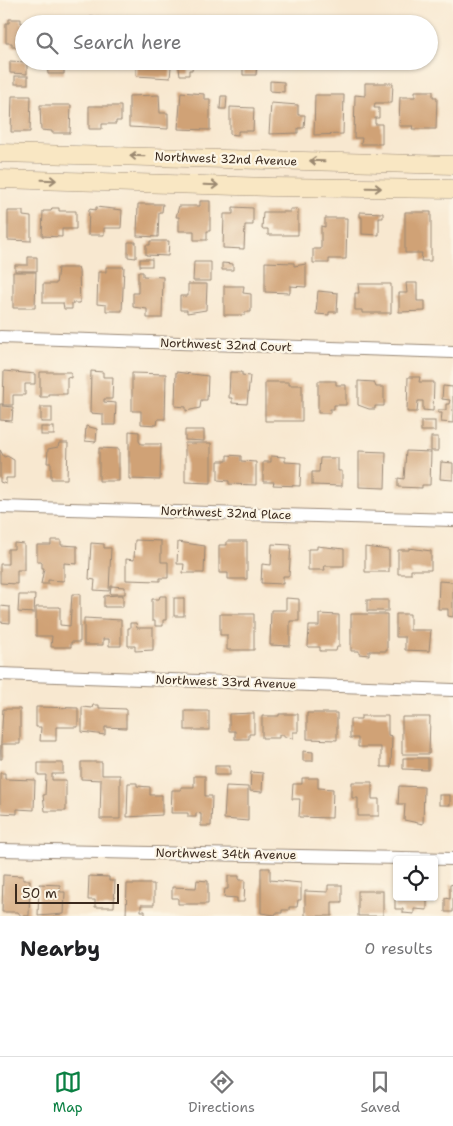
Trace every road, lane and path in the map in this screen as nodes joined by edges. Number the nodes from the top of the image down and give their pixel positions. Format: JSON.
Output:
{"nodes":[{"id":1,"x":0,"y":153,"type":"edge"},
{"id":2,"x":453,"y":165,"type":"edge"},
{"id":3,"x":0,"y":178,"type":"edge"},
{"id":4,"x":453,"y":189,"type":"edge"},
{"id":5,"x":0,"y":337,"type":"edge"},
{"id":6,"x":453,"y":352,"type":"edge"},
{"id":7,"x":0,"y":507,"type":"edge"},
{"id":8,"x":453,"y":520,"type":"edge"},
{"id":9,"x":0,"y":674,"type":"edge"},
{"id":10,"x":453,"y":690,"type":"edge"},
{"id":11,"x":0,"y":850,"type":"edge"},
{"id":12,"x":453,"y":858,"type":"edge"}],
"edges":[{"from":2,"to":1,"type":"main road","name":"Northwest 32nd Avenue","one_way":true},
{"from":3,"to":4,"type":"main road","name":"Northwest 32nd Avenue","one_way":true},
{"from":5,"to":6,"type":"street","name":"Northwest 32nd Court"},
{"from":7,"to":8,"type":"street","name":"Northwest 32nd Place"},
{"from":9,"to":10,"type":"street","name":"Northwest 33rd Avenue"},
{"from":11,"to":12,"type":"street","name":"Northwest 34th Avenue"}]}
